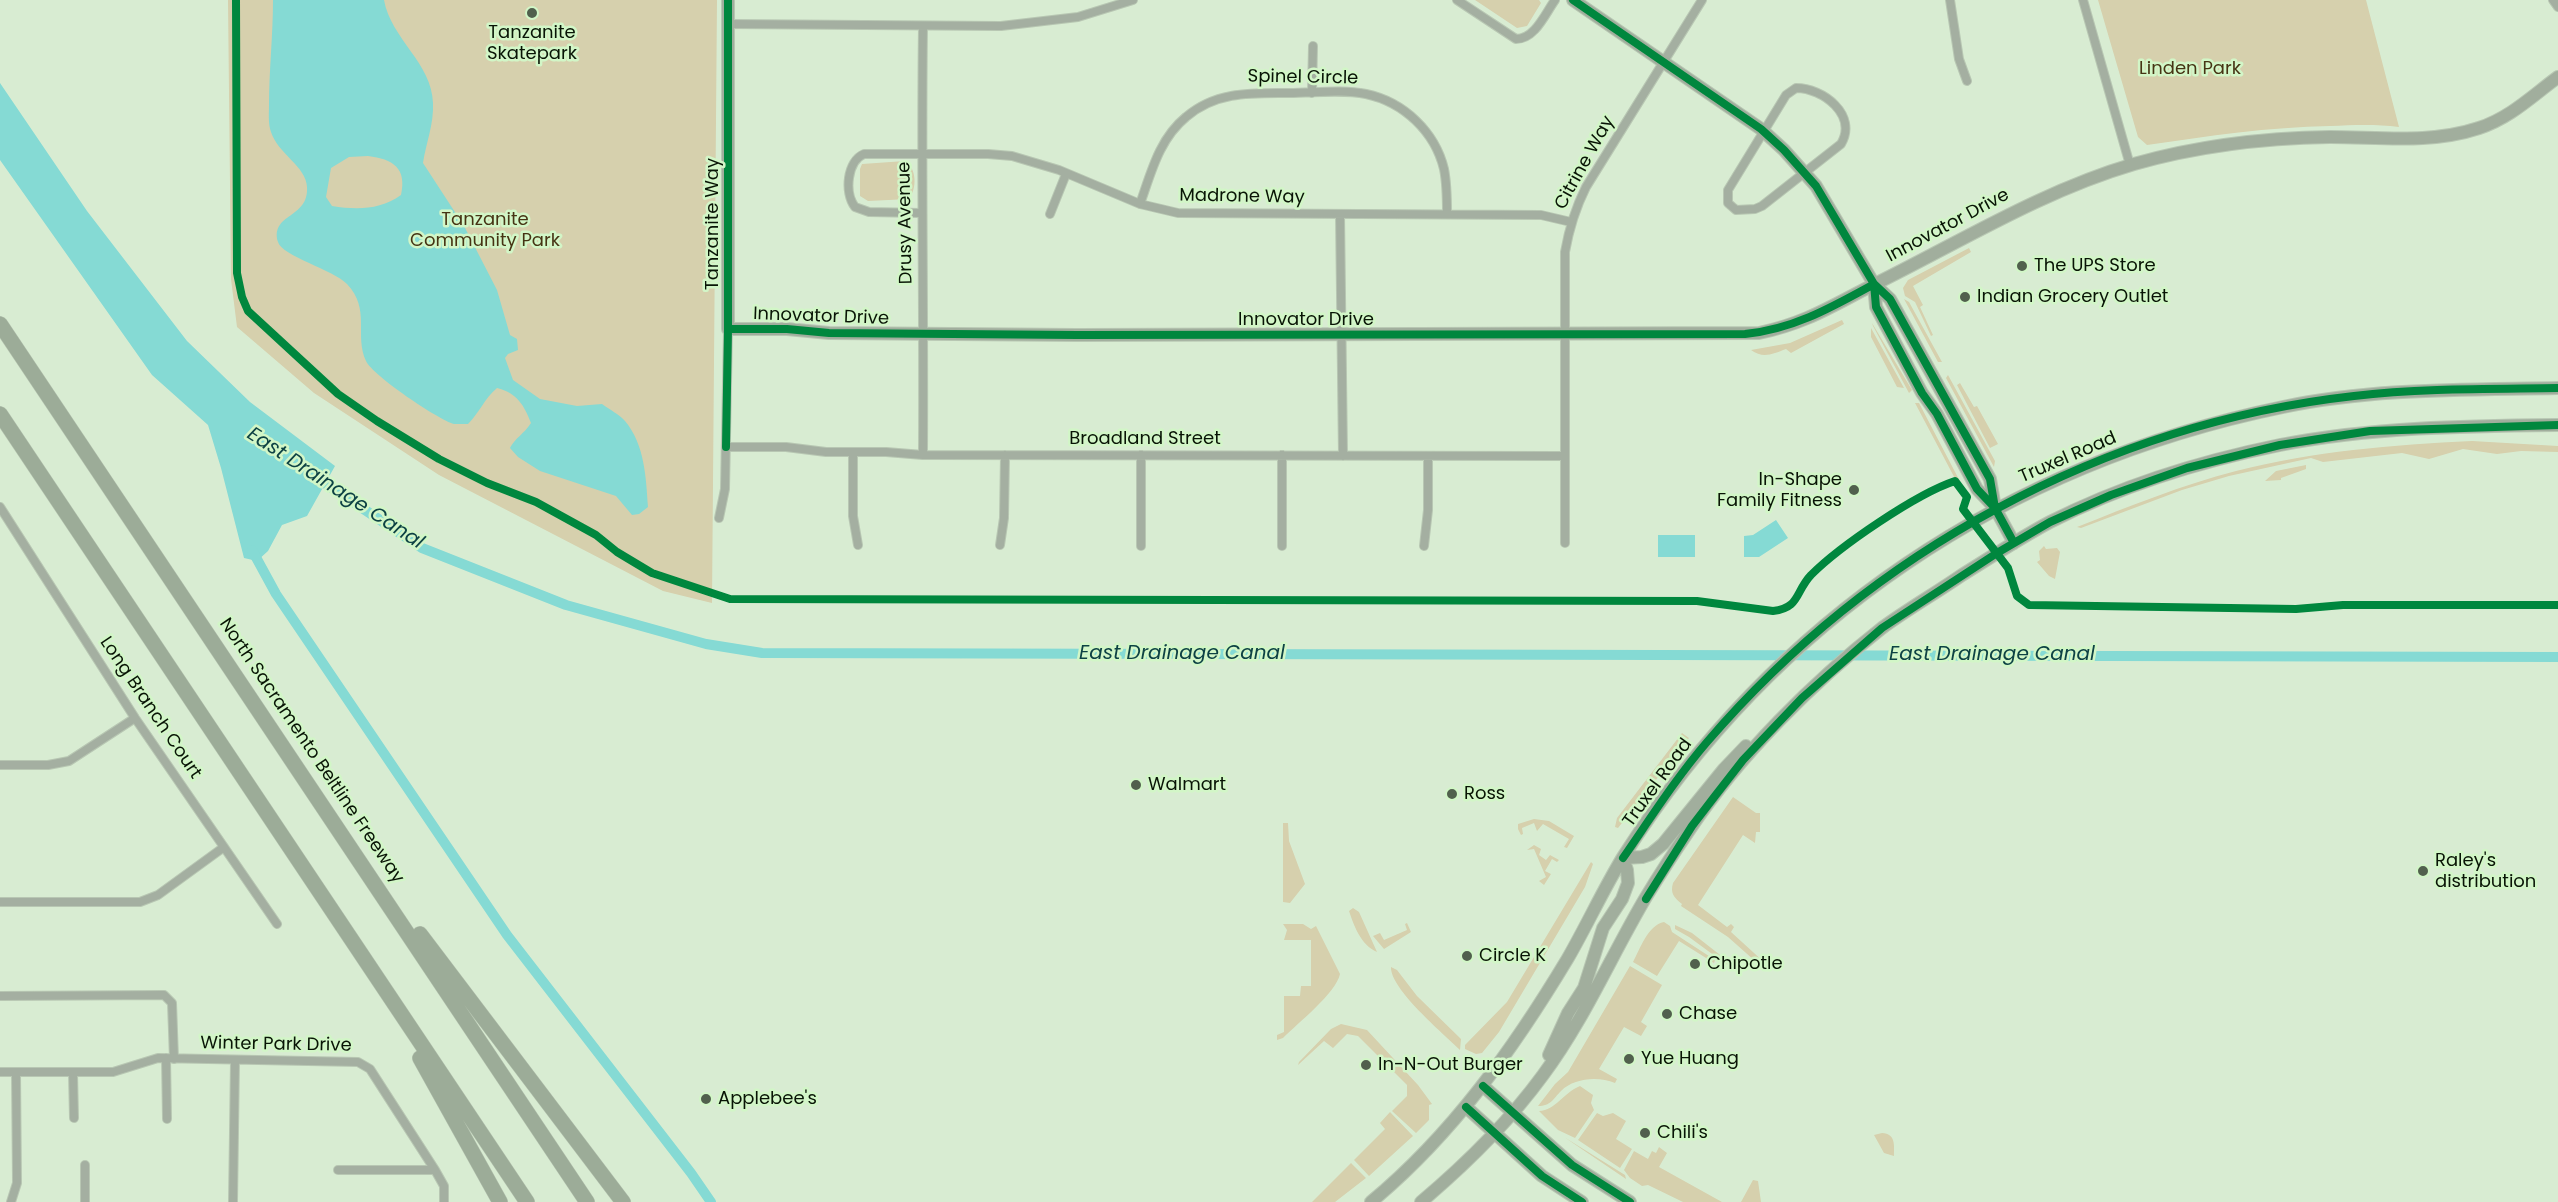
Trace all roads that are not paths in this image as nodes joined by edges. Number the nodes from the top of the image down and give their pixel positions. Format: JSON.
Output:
{"nodes":[{"id":1,"x":728,"y":0,"type":"edge"},
{"id":2,"x":1457,"y":0,"type":"edge"},
{"id":3,"x":1555,"y":0,"type":"edge"},
{"id":4,"x":1573,"y":0,"type":"edge"},
{"id":5,"x":1702,"y":0,"type":"edge"},
{"id":6,"x":1950,"y":0,"type":"edge"},
{"id":7,"x":2084,"y":0,"type":"edge"},
{"id":8,"x":2553,"y":0,"type":"edge"},
{"id":9,"x":1128,"y":1,"type":"edge"},
{"id":10,"x":2558,"y":7,"type":"edge"},
{"id":11,"x":728,"y":24,"type":"junction"},
{"id":12,"x":923,"y":27,"type":"junction"},
{"id":13,"x":1313,"y":46,"type":"dead end"},
{"id":14,"x":1664,"y":62,"type":"junction"},
{"id":15,"x":2558,"y":77,"type":"edge"},
{"id":16,"x":1967,"y":81,"type":"dead end"},
{"id":17,"x":1312,"y":93,"type":"junction"},
{"id":18,"x":1763,"y":132,"type":"junction"},
{"id":19,"x":922,"y":155,"type":"junction"},
{"id":20,"x":2130,"y":165,"type":"junction"},
{"id":21,"x":1805,"y":172,"type":"junction"},
{"id":22,"x":1066,"y":174,"type":"junction"},
{"id":23,"x":1140,"y":204,"type":"junction"},
{"id":24,"x":921,"y":213,"type":"junction"},
{"id":25,"x":1050,"y":214,"type":"dead end"},
{"id":26,"x":1340,"y":214,"type":"junction"},
{"id":27,"x":1447,"y":214,"type":"junction"},
{"id":28,"x":1571,"y":222,"type":"junction"},
{"id":29,"x":1874,"y":284,"type":"junction"},
{"id":30,"x":0,"y":324,"type":"edge"},
{"id":31,"x":728,"y":329,"type":"junction"},
{"id":32,"x":924,"y":334,"type":"junction"},
{"id":33,"x":1566,"y":334,"type":"junction"},
{"id":34,"x":1341,"y":335,"type":"junction"},
{"id":35,"x":2558,"y":388,"type":"edge"},
{"id":36,"x":0,"y":414,"type":"edge"},
{"id":37,"x":2558,"y":424,"type":"edge"},
{"id":38,"x":0,"y":430,"type":"edge"},
{"id":39,"x":726,"y":447,"type":"junction"},
{"id":40,"x":853,"y":453,"type":"junction"},
{"id":41,"x":923,"y":455,"type":"junction"},
{"id":42,"x":1005,"y":455,"type":"junction"},
{"id":43,"x":1141,"y":455,"type":"junction"},
{"id":44,"x":1282,"y":455,"type":"junction"},
{"id":45,"x":1343,"y":456,"type":"junction"},
{"id":46,"x":1428,"y":456,"type":"junction"},
{"id":47,"x":1565,"y":456,"type":"junction"},
{"id":48,"x":0,"y":507,"type":"edge"},
{"id":49,"x":1995,"y":508,"type":"junction"},
{"id":50,"x":719,"y":519,"type":"dead end"},
{"id":51,"x":3,"y":520,"type":"edge"},
{"id":52,"x":1565,"y":543,"type":"dead end"},
{"id":53,"x":2014,"y":543,"type":"junction"},
{"id":54,"x":858,"y":545,"type":"dead end"},
{"id":55,"x":1000,"y":546,"type":"dead end"},
{"id":56,"x":1141,"y":546,"type":"dead end"},
{"id":57,"x":1282,"y":546,"type":"dead end"},
{"id":58,"x":1424,"y":546,"type":"dead end"},
{"id":59,"x":133,"y":614,"type":"junction"},
{"id":60,"x":135,"y":718,"type":"junction"},
{"id":61,"x":1768,"y":733,"type":"junction"},
{"id":62,"x":0,"y":765,"type":"edge"},
{"id":63,"x":329,"y":814,"type":"junction"},
{"id":64,"x":224,"y":848,"type":"junction"},
{"id":65,"x":1623,"y":858,"type":"junction"},
{"id":66,"x":0,"y":902,"type":"edge"},
{"id":67,"x":277,"y":924,"type":"dead end"},
{"id":68,"x":369,"y":967,"type":"junction"},
{"id":69,"x":0,"y":996,"type":"edge"},
{"id":70,"x":170,"y":1058,"type":"junction"},
{"id":71,"x":235,"y":1061,"type":"junction"},
{"id":72,"x":0,"y":1072,"type":"edge"},
{"id":73,"x":73,"y":1072,"type":"junction"},
{"id":74,"x":16,"y":1073,"type":"junction"},
{"id":75,"x":1483,"y":1086,"type":"junction"},
{"id":76,"x":1532,"y":1088,"type":"junction"},
{"id":77,"x":1466,"y":1107,"type":"junction"},
{"id":78,"x":1513,"y":1113,"type":"junction"},
{"id":79,"x":74,"y":1118,"type":"dead end"},
{"id":80,"x":167,"y":1119,"type":"dead end"},
{"id":81,"x":1494,"y":1134,"type":"junction"},
{"id":82,"x":86,"y":1165,"type":"dead end"},
{"id":83,"x":338,"y":1170,"type":"dead end"},
{"id":84,"x":435,"y":1170,"type":"junction"},
{"id":85,"x":11,"y":1202,"type":"edge"},
{"id":86,"x":84,"y":1202,"type":"edge"},
{"id":87,"x":233,"y":1202,"type":"edge"},
{"id":88,"x":444,"y":1202,"type":"edge"},
{"id":89,"x":500,"y":1202,"type":"edge"},
{"id":90,"x":527,"y":1202,"type":"edge"},
{"id":91,"x":587,"y":1202,"type":"edge"},
{"id":92,"x":623,"y":1202,"type":"edge"},
{"id":93,"x":1371,"y":1202,"type":"edge"},
{"id":94,"x":1421,"y":1202,"type":"edge"},
{"id":95,"x":1582,"y":1202,"type":"edge"},
{"id":96,"x":1630,"y":1202,"type":"edge"}],
"edges":[{"from":1,"to":11,"type":"street","name":"Tanzanite Way"},
{"from":2,"to":3,"type":"street"},
{"from":4,"to":14,"type":"street"},
{"from":5,"to":14,"type":"street","name":"Citrine Way"},
{"from":6,"to":16,"type":"street"},
{"from":7,"to":20,"type":"street"},
{"from":8,"to":10,"type":"street"},
{"from":9,"to":12,"type":"street"},
{"from":11,"to":12,"type":"street"},
{"from":11,"to":31,"type":"street","name":"Tanzanite Way"},
{"from":12,"to":19,"type":"street","name":"Drusy Avenue"},
{"from":13,"to":17,"type":"street"},
{"from":14,"to":18,"type":"street"},
{"from":14,"to":28,"type":"street","name":"Citrine Way"},
{"from":15,"to":20,"type":"street","name":"Innovator Drive"},
{"from":17,"to":23,"type":"street","name":"Spinel Circle"},
{"from":17,"to":27,"type":"street","name":"Spinel Circle"},
{"from":18,"to":21,"type":"street"},
{"from":18,"to":21,"type":"street"},
{"from":18,"to":21,"type":"street"},
{"from":19,"to":22,"type":"street","name":"Madrone Way"},
{"from":19,"to":24,"type":"street","name":"Drusy Avenue"},
{"from":19,"to":24,"type":"street","name":"Madrone Way"},
{"from":20,"to":29,"type":"street","name":"Innovator Drive"},
{"from":21,"to":29,"type":"street"},
{"from":22,"to":23,"type":"street","name":"Madrone Way"},
{"from":22,"to":25,"type":"street"},
{"from":23,"to":26,"type":"street","name":"Madrone Way"},
{"from":24,"to":32,"type":"street","name":"Drusy Avenue"},
{"from":26,"to":27,"type":"street","name":"Madrone Way"},
{"from":26,"to":34,"type":"street"},
{"from":27,"to":28,"type":"street","name":"Madrone Way"},
{"from":28,"to":33,"type":"street","name":"Citrine Way"},
{"from":29,"to":33,"type":"street","name":"Innovator Drive"},
{"from":29,"to":49,"type":"street"},
{"from":29,"to":49,"type":"street"},
{"from":30,"to":63,"type":"highway","name":"North Sacramento Beltline Freeway"},
{"from":31,"to":32,"type":"street","name":"Innovator Drive"},
{"from":31,"to":39,"type":"street","name":"Tanzanite Way"},
{"from":32,"to":34,"type":"street","name":"Innovator Drive"},
{"from":32,"to":41,"type":"street","name":"Drusy Avenue"},
{"from":33,"to":34,"type":"street","name":"Innovator Drive"},
{"from":33,"to":47,"type":"street","name":"Citrine Way"},
{"from":34,"to":45,"type":"street"},
{"from":35,"to":49,"type":"street","name":"Truxel Road"},
{"from":36,"to":59,"type":"highway"},
{"from":37,"to":53,"type":"street"},
{"from":38,"to":59,"type":"highway"},
{"from":39,"to":40,"type":"street","name":"Broadland Street"},
{"from":39,"to":50,"type":"street","name":"Tanzanite Way"},
{"from":40,"to":41,"type":"street","name":"Broadland Street"},
{"from":40,"to":54,"type":"street"},
{"from":41,"to":42,"type":"street","name":"Broadland Street"},
{"from":42,"to":43,"type":"street","name":"Broadland Street"},
{"from":42,"to":55,"type":"street"},
{"from":43,"to":44,"type":"street","name":"Broadland Street"},
{"from":43,"to":56,"type":"street"},
{"from":44,"to":45,"type":"street","name":"Broadland Street"},
{"from":44,"to":57,"type":"street"},
{"from":45,"to":46,"type":"street","name":"Broadland Street"},
{"from":46,"to":47,"type":"street","name":"Broadland Street"},
{"from":46,"to":58,"type":"street"},
{"from":47,"to":52,"type":"street","name":"Citrine Way"},
{"from":48,"to":51,"type":"street","name":"Long Branch Court"},
{"from":49,"to":53,"type":"street"},
{"from":49,"to":65,"type":"street","name":"Truxel Road"},
{"from":51,"to":60,"type":"street","name":"Long Branch Court"},
{"from":53,"to":61,"type":"street"},
{"from":59,"to":68,"type":"highway"},
{"from":60,"to":62,"type":"street"},
{"from":60,"to":64,"type":"street","name":"Long Branch Court"},
{"from":61,"to":65,"type":"street"},
{"from":61,"to":76,"type":"street"},
{"from":63,"to":91,"type":"highway","name":"North Sacramento Beltline Freeway"},
{"from":63,"to":92,"type":"highway"},
{"from":64,"to":66,"type":"street"},
{"from":64,"to":67,"type":"street","name":"Long Branch Court"},
{"from":65,"to":75,"type":"street","name":"Truxel Road"},
{"from":65,"to":76,"type":"street"},
{"from":68,"to":89,"type":"highway"},
{"from":68,"to":90,"type":"highway"},
{"from":69,"to":70,"type":"street"},
{"from":70,"to":71,"type":"street","name":"Winter Park Drive"},
{"from":70,"to":73,"type":"street","name":"Winter Park Drive"},
{"from":70,"to":80,"type":"street"},
{"from":71,"to":84,"type":"street","name":"Winter Park Drive"},
{"from":71,"to":87,"type":"street"},
{"from":72,"to":74,"type":"street","name":"Winter Park Drive"},
{"from":73,"to":74,"type":"street","name":"Winter Park Drive"},
{"from":73,"to":79,"type":"street"},
{"from":74,"to":85,"type":"street"},
{"from":75,"to":77,"type":"street","name":"Truxel Road"},
{"from":75,"to":78,"type":"street"},
{"from":76,"to":78,"type":"street"},
{"from":77,"to":81,"type":"street"},
{"from":77,"to":93,"type":"street","name":"Truxel Road"},
{"from":78,"to":81,"type":"street"},
{"from":78,"to":96,"type":"street"},
{"from":81,"to":94,"type":"street"},
{"from":81,"to":95,"type":"street"},
{"from":82,"to":86,"type":"street"},
{"from":83,"to":84,"type":"street"},
{"from":84,"to":88,"type":"street"}]}
